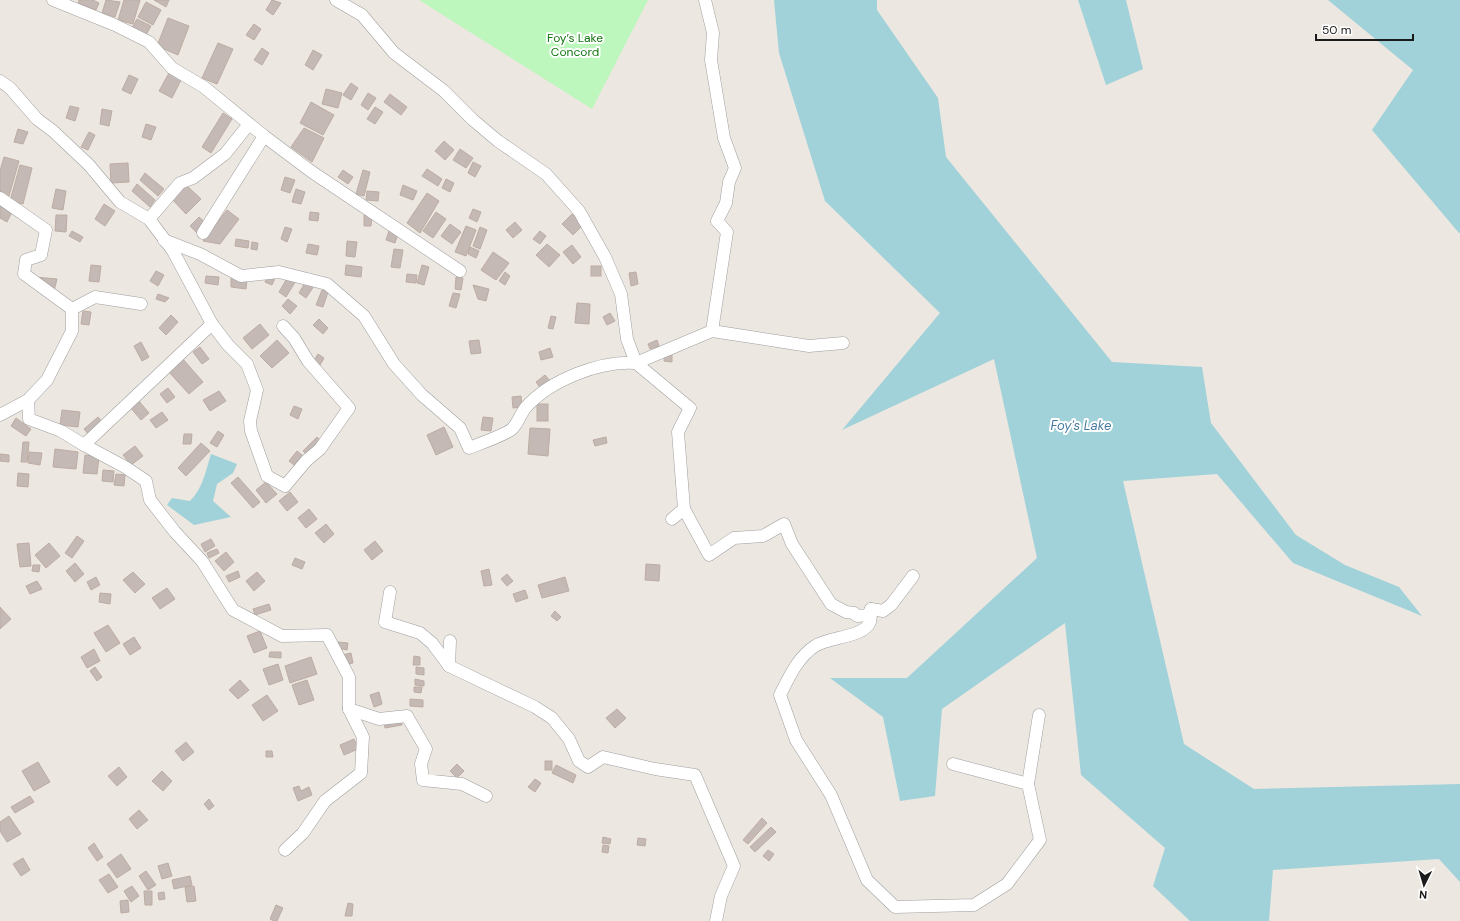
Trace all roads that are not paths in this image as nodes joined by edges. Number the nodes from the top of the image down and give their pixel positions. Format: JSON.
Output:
{"nodes":[{"id":1,"x":53,"y":0,"type":"edge"},
{"id":2,"x":336,"y":0,"type":"edge"},
{"id":3,"x":705,"y":0,"type":"edge"},
{"id":4,"x":0,"y":81,"type":"edge"},
{"id":5,"x":249,"y":124,"type":"junction"},
{"id":6,"x":264,"y":136,"type":"junction"},
{"id":7,"x":0,"y":198,"type":"edge"},
{"id":8,"x":149,"y":219,"type":"junction"},
{"id":9,"x":204,"y":233,"type":"dead end"},
{"id":10,"x":164,"y":240,"type":"junction"},
{"id":11,"x":460,"y":271,"type":"dead end"},
{"id":12,"x":141,"y":304,"type":"dead end"},
{"id":13,"x":72,"y":309,"type":"junction"},
{"id":14,"x":212,"y":324,"type":"junction"},
{"id":15,"x":283,"y":326,"type":"dead end"},
{"id":16,"x":712,"y":331,"type":"junction"},
{"id":17,"x":843,"y":343,"type":"dead end"},
{"id":18,"x":636,"y":363,"type":"junction"},
{"id":19,"x":28,"y":400,"type":"junction"},
{"id":20,"x":0,"y":415,"type":"edge"},
{"id":21,"x":84,"y":445,"type":"junction"},
{"id":22,"x":684,"y":509,"type":"junction"},
{"id":23,"x":672,"y":519,"type":"dead end"},
{"id":24,"x":913,"y":576,"type":"dead end"},
{"id":25,"x":390,"y":592,"type":"dead end"},
{"id":26,"x":871,"y":609,"type":"junction"},
{"id":27,"x":450,"y":641,"type":"dead end"},
{"id":28,"x":449,"y":666,"type":"junction"},
{"id":29,"x":349,"y":709,"type":"junction"},
{"id":30,"x":1039,"y":715,"type":"dead end"},
{"id":31,"x":952,"y":764,"type":"dead end"},
{"id":32,"x":1028,"y":784,"type":"junction"},
{"id":33,"x":486,"y":796,"type":"dead end"},
{"id":34,"x":285,"y":850,"type":"dead end"},
{"id":35,"x":716,"y":921,"type":"edge"}],
"edges":[{"from":1,"to":5,"type":"street"},
{"from":2,"to":18,"type":"street"},
{"from":3,"to":16,"type":"street"},
{"from":4,"to":8,"type":"street"},
{"from":5,"to":6,"type":"street"},
{"from":5,"to":8,"type":"street"},
{"from":6,"to":9,"type":"street"},
{"from":6,"to":11,"type":"street"},
{"from":7,"to":13,"type":"street"},
{"from":8,"to":10,"type":"street"},
{"from":10,"to":14,"type":"street"},
{"from":10,"to":18,"type":"street"},
{"from":12,"to":13,"type":"street"},
{"from":13,"to":19,"type":"street"},
{"from":14,"to":15,"type":"street"},
{"from":14,"to":21,"type":"street"},
{"from":16,"to":17,"type":"street"},
{"from":16,"to":18,"type":"street"},
{"from":18,"to":22,"type":"street"},
{"from":19,"to":20,"type":"street"},
{"from":19,"to":21,"type":"street"},
{"from":21,"to":29,"type":"street"},
{"from":22,"to":23,"type":"street"},
{"from":22,"to":26,"type":"street"},
{"from":24,"to":26,"type":"street"},
{"from":25,"to":28,"type":"street"},
{"from":26,"to":32,"type":"street"},
{"from":27,"to":28,"type":"street"},
{"from":28,"to":35,"type":"street"},
{"from":29,"to":33,"type":"street"},
{"from":29,"to":34,"type":"street"},
{"from":30,"to":32,"type":"street"},
{"from":31,"to":32,"type":"street"}]}
